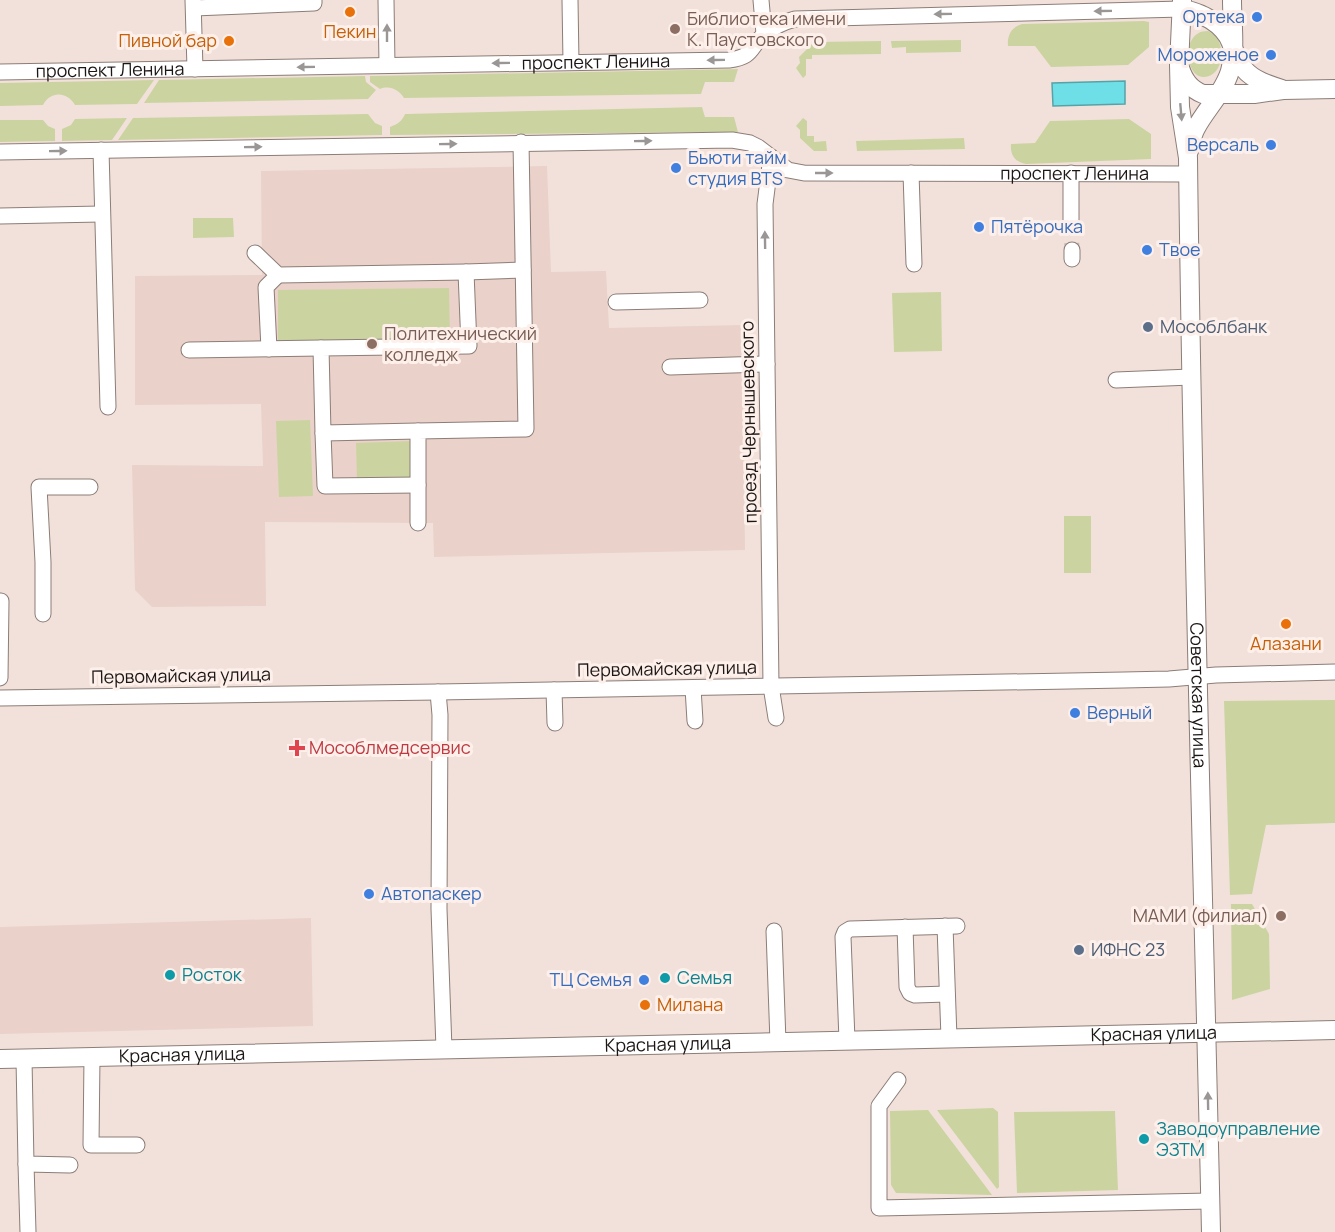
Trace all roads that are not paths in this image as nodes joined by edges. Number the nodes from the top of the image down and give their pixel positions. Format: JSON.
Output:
{"nodes":[{"id":1,"x":314,"y":0,"type":"edge"},
{"id":2,"x":386,"y":0,"type":"edge"},
{"id":3,"x":570,"y":0,"type":"edge"},
{"id":4,"x":761,"y":0,"type":"edge"},
{"id":5,"x":1232,"y":0,"type":"edge"},
{"id":6,"x":193,"y":4,"type":"edge"},
{"id":7,"x":1182,"y":5,"type":"edge"},
{"id":8,"x":1066,"y":6,"type":"edge"},
{"id":9,"x":908,"y":7,"type":"edge"},
{"id":10,"x":1217,"y":24,"type":"junction"},
{"id":11,"x":764,"y":34,"type":"junction"},
{"id":12,"x":1181,"y":34,"type":"junction"},
{"id":13,"x":1233,"y":50,"type":"junction"},
{"id":14,"x":571,"y":62,"type":"junction"},
{"id":15,"x":387,"y":65,"type":"junction"},
{"id":16,"x":1179,"y":65,"type":"junction"},
{"id":17,"x":195,"y":69,"type":"junction"},
{"id":18,"x":0,"y":72,"type":"edge"},
{"id":19,"x":1335,"y":89,"type":"edge"},
{"id":20,"x":1283,"y":90,"type":"junction"},
{"id":21,"x":1217,"y":95,"type":"junction"},
{"id":22,"x":521,"y":142,"type":"junction"},
{"id":23,"x":100,"y":150,"type":"junction"},
{"id":24,"x":0,"y":152,"type":"edge"},
{"id":25,"x":771,"y":157,"type":"junction"},
{"id":26,"x":1188,"y":166,"type":"junction"},
{"id":27,"x":911,"y":173,"type":"junction"},
{"id":28,"x":1071,"y":174,"type":"junction"},
{"id":29,"x":101,"y":214,"type":"junction"},
{"id":30,"x":0,"y":216,"type":"edge"},
{"id":31,"x":1071,"y":220,"type":"tunnel mouth"},
{"id":32,"x":255,"y":254,"type":"dead end"},
{"id":33,"x":914,"y":264,"type":"dead end"},
{"id":34,"x":523,"y":270,"type":"junction"},
{"id":35,"x":466,"y":272,"type":"junction"},
{"id":36,"x":278,"y":275,"type":"junction"},
{"id":37,"x":700,"y":300,"type":"dead end"},
{"id":38,"x":616,"y":302,"type":"dead end"},
{"id":39,"x":321,"y":348,"type":"junction"},
{"id":40,"x":269,"y":349,"type":"junction"},
{"id":41,"x":189,"y":350,"type":"dead end"},
{"id":42,"x":767,"y":364,"type":"junction"},
{"id":43,"x":670,"y":366,"type":"dead end"},
{"id":44,"x":1191,"y":377,"type":"junction"},
{"id":45,"x":1116,"y":380,"type":"dead end"},
{"id":46,"x":108,"y":407,"type":"dead end"},
{"id":47,"x":418,"y":431,"type":"junction"},
{"id":48,"x":323,"y":433,"type":"junction"},
{"id":49,"x":418,"y":484,"type":"junction"},
{"id":50,"x":90,"y":486,"type":"dead end"},
{"id":51,"x":418,"y":523,"type":"dead end"},
{"id":52,"x":2,"y":601,"type":"dead end"},
{"id":53,"x":43,"y":614,"type":"dead end"},
{"id":54,"x":1335,"y":672,"type":"edge"},
{"id":55,"x":1197,"y":676,"type":"junction"},
{"id":56,"x":0,"y":678,"type":"edge"},
{"id":57,"x":771,"y":686,"type":"junction"},
{"id":58,"x":693,"y":688,"type":"junction"},
{"id":59,"x":554,"y":690,"type":"junction"},
{"id":60,"x":438,"y":692,"type":"junction"},
{"id":61,"x":0,"y":698,"type":"edge"},
{"id":62,"x":776,"y":718,"type":"dead end"},
{"id":63,"x":694,"y":721,"type":"dead end"},
{"id":64,"x":555,"y":723,"type":"dead end"},
{"id":65,"x":905,"y":927,"type":"junction"},
{"id":66,"x":774,"y":931,"type":"dead end"},
{"id":67,"x":947,"y":994,"type":"junction"},
{"id":68,"x":1335,"y":1029,"type":"edge"},
{"id":69,"x":1207,"y":1032,"type":"junction"},
{"id":70,"x":949,"y":1038,"type":"junction"},
{"id":71,"x":847,"y":1040,"type":"junction"},
{"id":72,"x":778,"y":1042,"type":"junction"},
{"id":73,"x":444,"y":1049,"type":"junction"},
{"id":74,"x":92,"y":1057,"type":"junction"},
{"id":75,"x":0,"y":1059,"type":"edge"},
{"id":76,"x":24,"y":1059,"type":"junction"},
{"id":77,"x":898,"y":1080,"type":"dead end"},
{"id":78,"x":137,"y":1144,"type":"dead end"},
{"id":79,"x":26,"y":1164,"type":"junction"},
{"id":80,"x":70,"y":1166,"type":"dead end"},
{"id":81,"x":1210,"y":1201,"type":"junction"},
{"id":82,"x":28,"y":1232,"type":"edge"},
{"id":83,"x":1211,"y":1232,"type":"edge"}],
"edges":[{"from":1,"to":6,"type":"street"},
{"from":15,"to":2,"type":"street","one_way":true},
{"from":3,"to":14,"type":"street"},
{"from":4,"to":11,"type":"street"},
{"from":5,"to":13,"type":"main road"},
{"from":6,"to":17,"type":"street"},
{"from":7,"to":8,"type":"street","name":"проспект Ленина","one_way":true},
{"from":7,"to":10,"type":"main road","name":"проспект Ленина"},
{"from":7,"to":12,"type":"main road","name":"Советская улица"},
{"from":8,"to":9,"type":"street","name":"проспект Ленина","one_way":true},
{"from":9,"to":11,"type":"street","name":"проспект Ленина"},
{"from":10,"to":12,"type":"main road"},
{"from":10,"to":13,"type":"main road"},
{"from":11,"to":14,"type":"street","name":"проспект Ленина","one_way":true},
{"from":12,"to":16,"type":"main road","name":"Советская улица"},
{"from":13,"to":20,"type":"main road"},
{"from":13,"to":21,"type":"main road"},
{"from":14,"to":15,"type":"street","name":"проспект Ленина","one_way":true},
{"from":15,"to":17,"type":"street","name":"проспект Ленина","one_way":true},
{"from":16,"to":21,"type":"main road"},
{"from":16,"to":26,"type":"main road","name":"Советская улица","one_way":true},
{"from":17,"to":18,"type":"street","name":"проспект Ленина"},
{"from":19,"to":20,"type":"main road"},
{"from":20,"to":21,"type":"main road"},
{"from":21,"to":26,"type":"main road","name":"Советская улица"},
{"from":23,"to":22,"type":"street","name":"проспект Ленина","one_way":true},
{"from":22,"to":25,"type":"street","name":"проспект Ленина","one_way":true},
{"from":22,"to":34,"type":"street"},
{"from":24,"to":23,"type":"street","name":"проспект Ленина","one_way":true},
{"from":23,"to":29,"type":"street"},
{"from":25,"to":27,"type":"street","name":"проспект Ленина","one_way":true},
{"from":42,"to":25,"type":"street","name":"проезд Чернышевского","one_way":true},
{"from":26,"to":28,"type":"street","name":"проспект Ленина"},
{"from":26,"to":44,"type":"main road","name":"Советская улица"},
{"from":27,"to":28,"type":"street","name":"проспект Ленина"},
{"from":27,"to":33,"type":"street"},
{"from":28,"to":31,"type":"street"},
{"from":29,"to":30,"type":"street"},
{"from":29,"to":46,"type":"street"},
{"from":32,"to":36,"type":"street"},
{"from":34,"to":35,"type":"street"},
{"from":34,"to":47,"type":"street"},
{"from":35,"to":36,"type":"street"},
{"from":35,"to":39,"type":"street"},
{"from":36,"to":40,"type":"street"},
{"from":37,"to":38,"type":"street"},
{"from":39,"to":40,"type":"street"},
{"from":39,"to":48,"type":"street"},
{"from":40,"to":41,"type":"street"},
{"from":42,"to":43,"type":"street"},
{"from":42,"to":57,"type":"street","name":"проезд Чернышевского"},
{"from":44,"to":45,"type":"street"},
{"from":44,"to":55,"type":"main road","name":"Советская улица"},
{"from":47,"to":48,"type":"street"},
{"from":47,"to":49,"type":"street"},
{"from":48,"to":49,"type":"street"},
{"from":49,"to":51,"type":"street"},
{"from":50,"to":53,"type":"street"},
{"from":52,"to":56,"type":"street"},
{"from":54,"to":55,"type":"street","name":"Первомайская улица"},
{"from":55,"to":57,"type":"street","name":"Первомайская улица"},
{"from":55,"to":69,"type":"main road","name":"Советская улица"},
{"from":57,"to":58,"type":"street","name":"Первомайская улица"},
{"from":57,"to":62,"type":"street","name":"проезд Чернышевского"},
{"from":58,"to":59,"type":"street","name":"Первомайская улица"},
{"from":58,"to":63,"type":"street"},
{"from":59,"to":60,"type":"street","name":"Первомайская улица"},
{"from":59,"to":64,"type":"street"},
{"from":60,"to":61,"type":"street","name":"Первомайская улица"},
{"from":60,"to":73,"type":"street"},
{"from":65,"to":67,"type":"street"},
{"from":65,"to":67,"type":"street"},
{"from":65,"to":71,"type":"street"},
{"from":66,"to":72,"type":"street"},
{"from":67,"to":70,"type":"street"},
{"from":68,"to":69,"type":"main road","name":"Красная улица"},
{"from":69,"to":70,"type":"main road","name":"Красная улица"},
{"from":81,"to":69,"type":"main road","name":"Советская улица","one_way":true},
{"from":70,"to":71,"type":"main road","name":"Красная улица"},
{"from":71,"to":72,"type":"main road","name":"Красная улица"},
{"from":72,"to":73,"type":"main road","name":"Красная улица"},
{"from":73,"to":74,"type":"main road","name":"Красная улица"},
{"from":74,"to":76,"type":"main road","name":"Красная улица"},
{"from":74,"to":78,"type":"street"},
{"from":75,"to":76,"type":"main road","name":"Красная улица"},
{"from":76,"to":79,"type":"street"},
{"from":77,"to":81,"type":"street"},
{"from":79,"to":80,"type":"street"},
{"from":79,"to":82,"type":"street"},
{"from":81,"to":83,"type":"main road","name":"Советская улица"}]}
